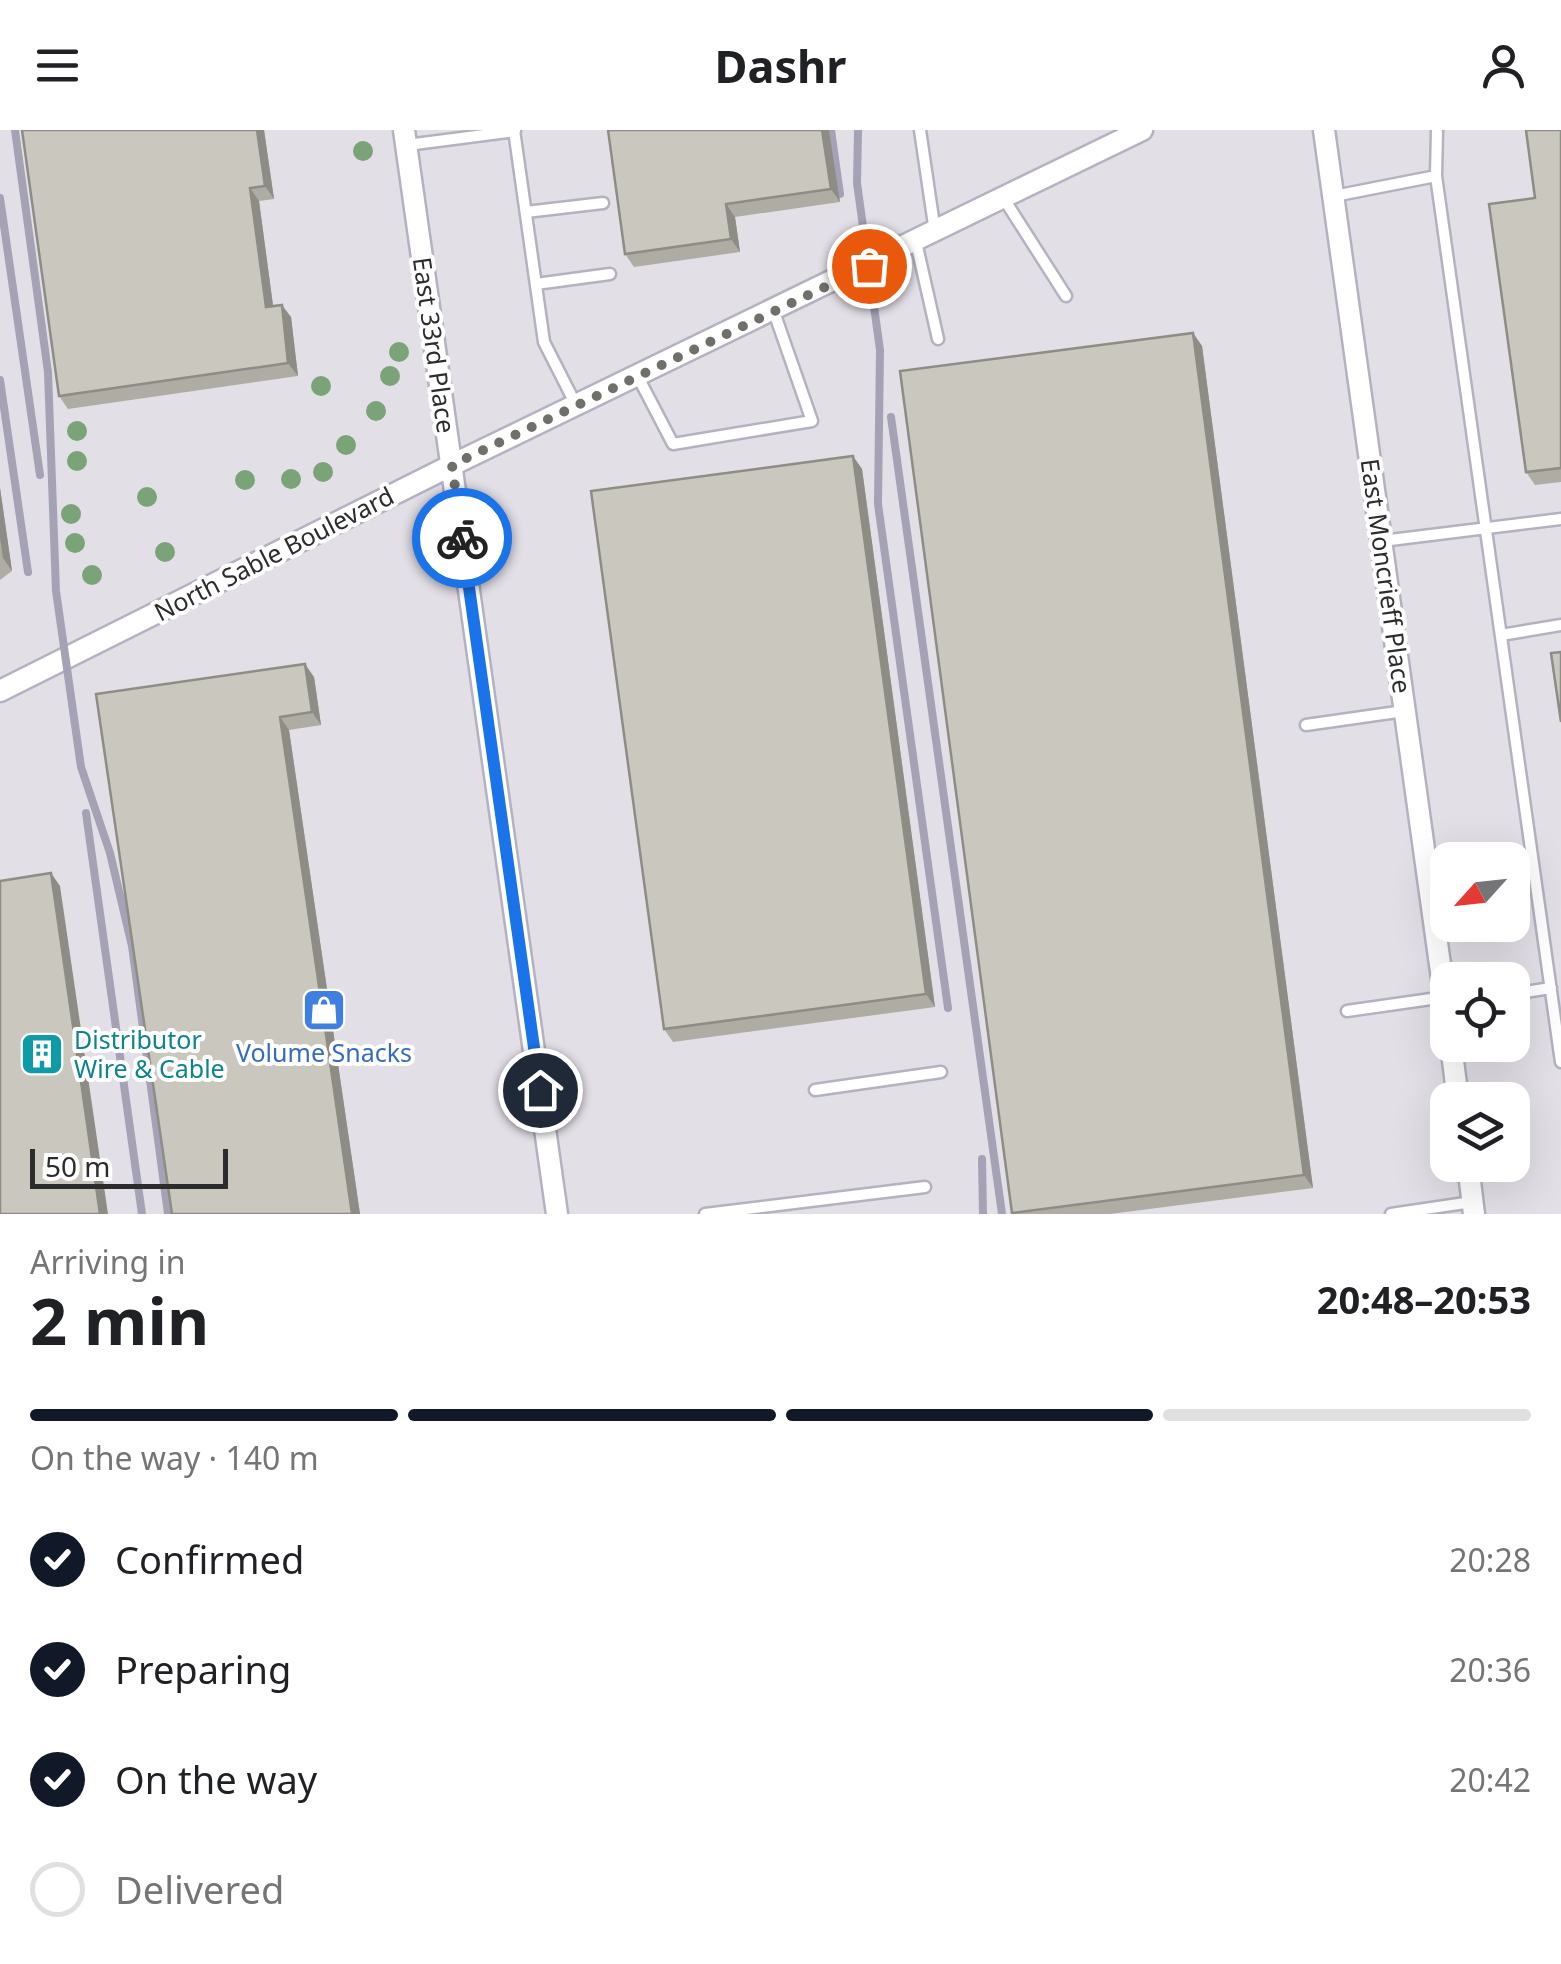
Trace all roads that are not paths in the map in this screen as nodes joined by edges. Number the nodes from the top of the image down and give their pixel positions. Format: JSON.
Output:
{"nodes":[{"id":1,"x":514,"y":130,"type":"edge"},
{"id":2,"x":920,"y":130,"type":"edge"},
{"id":3,"x":1142,"y":130,"type":"edge"},
{"id":4,"x":1324,"y":130,"type":"edge"},
{"id":5,"x":1437,"y":130,"type":"edge"},
{"id":6,"x":405,"y":138,"type":"edge"},
{"id":7,"x":1436,"y":176,"type":"junction"},
{"id":8,"x":1333,"y":196,"type":"junction"},
{"id":9,"x":1004,"y":198,"type":"junction"},
{"id":10,"x":602,"y":203,"type":"dead end"},
{"id":11,"x":526,"y":212,"type":"junction"},
{"id":12,"x":926,"y":238,"type":"junction"},
{"id":13,"x":610,"y":274,"type":"dead end"},
{"id":14,"x":536,"y":284,"type":"junction"},
{"id":15,"x":1066,"y":296,"type":"dead end"},
{"id":16,"x":774,"y":312,"type":"junction"},
{"id":17,"x":938,"y":339,"type":"dead end"},
{"id":18,"x":638,"y":376,"type":"junction"},
{"id":19,"x":577,"y":406,"type":"junction"},
{"id":20,"x":452,"y":465,"type":"junction"},
{"id":21,"x":1561,"y":519,"type":"edge"},
{"id":22,"x":1486,"y":528,"type":"junction"},
{"id":23,"x":1381,"y":542,"type":"junction"},
{"id":24,"x":1561,"y":625,"type":"edge"},
{"id":25,"x":1501,"y":635,"type":"junction"},
{"id":26,"x":0,"y":691,"type":"edge"},
{"id":27,"x":1404,"y":711,"type":"junction"},
{"id":28,"x":1306,"y":725,"type":"dead end"},
{"id":29,"x":1441,"y":962,"type":"edge"},
{"id":30,"x":1551,"y":988,"type":"junction"},
{"id":31,"x":1530,"y":991,"type":"edge"},
{"id":32,"x":1430,"y":999,"type":"edge"},
{"id":33,"x":1347,"y":1011,"type":"dead end"},
{"id":34,"x":1561,"y":1062,"type":"edge"},
{"id":35,"x":941,"y":1072,"type":"dead end"},
{"id":36,"x":816,"y":1090,"type":"dead end"},
{"id":37,"x":1470,"y":1182,"type":"edge"},
{"id":38,"x":925,"y":1187,"type":"dead end"},
{"id":39,"x":1474,"y":1208,"type":"edge"},
{"id":40,"x":557,"y":1214,"type":"edge"},
{"id":41,"x":704,"y":1214,"type":"edge"},
{"id":42,"x":1392,"y":1214,"type":"edge"}],
"edges":[{"from":1,"to":6,"type":"lane"},
{"from":1,"to":11,"type":"lane"},
{"from":2,"to":12,"type":"lane"},
{"from":3,"to":9,"type":"street","name":"North Sable Boulevard"},
{"from":4,"to":8,"type":"street","name":"East Moncrieff Place"},
{"from":5,"to":7,"type":"lane"},
{"from":6,"to":20,"type":"street","name":"East 33rd Place"},
{"from":7,"to":8,"type":"lane"},
{"from":7,"to":22,"type":"lane"},
{"from":8,"to":23,"type":"street","name":"East Moncrieff Place"},
{"from":9,"to":12,"type":"street","name":"North Sable Boulevard"},
{"from":9,"to":15,"type":"lane"},
{"from":10,"to":11,"type":"lane"},
{"from":11,"to":14,"type":"lane"},
{"from":12,"to":16,"type":"street","name":"North Sable Boulevard"},
{"from":12,"to":17,"type":"lane"},
{"from":13,"to":14,"type":"lane"},
{"from":14,"to":19,"type":"lane"},
{"from":16,"to":18,"type":"street","name":"North Sable Boulevard"},
{"from":16,"to":18,"type":"lane"},
{"from":18,"to":19,"type":"street","name":"North Sable Boulevard"},
{"from":19,"to":20,"type":"street","name":"North Sable Boulevard"},
{"from":20,"to":26,"type":"street","name":"North Sable Boulevard"},
{"from":20,"to":40,"type":"street","name":"East 33rd Place"},
{"from":21,"to":22,"type":"lane"},
{"from":22,"to":23,"type":"lane"},
{"from":22,"to":25,"type":"lane"},
{"from":23,"to":27,"type":"street","name":"East Moncrieff Place"},
{"from":24,"to":25,"type":"lane"},
{"from":25,"to":30,"type":"lane"},
{"from":27,"to":28,"type":"lane"},
{"from":27,"to":29,"type":"street","name":"East Moncrieff Place"},
{"from":30,"to":31,"type":"lane"},
{"from":30,"to":34,"type":"lane"},
{"from":32,"to":33,"type":"lane"},
{"from":35,"to":36,"type":"lane"},
{"from":37,"to":39,"type":"street"},
{"from":38,"to":41,"type":"lane"},
{"from":39,"to":42,"type":"lane"}]}
